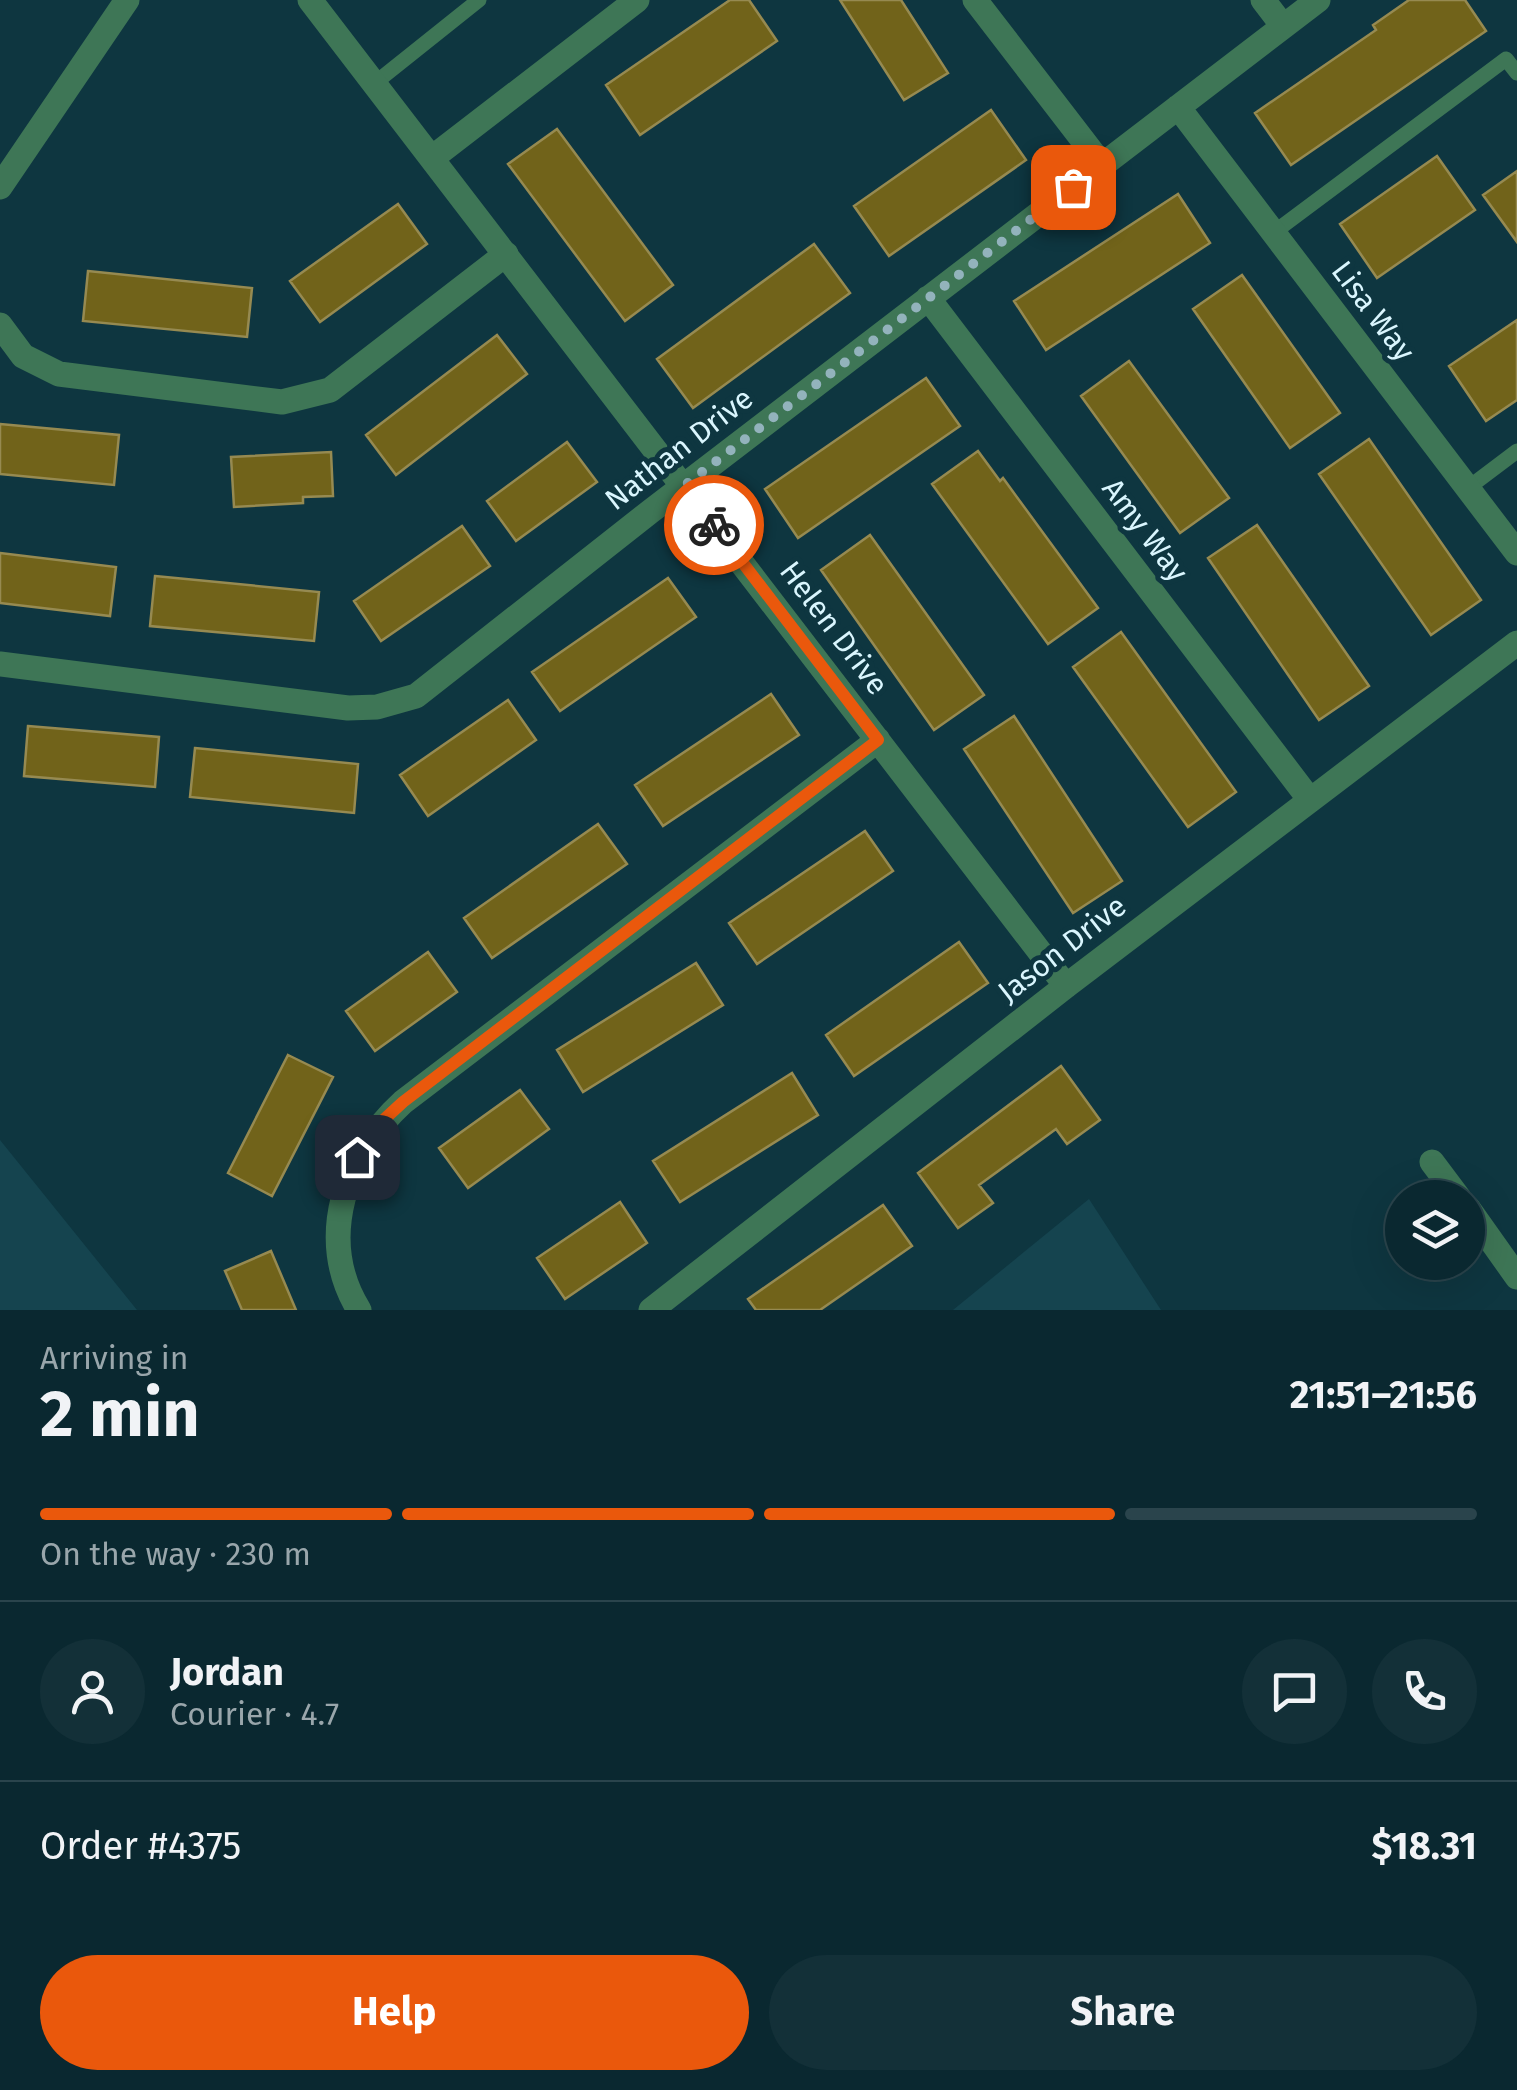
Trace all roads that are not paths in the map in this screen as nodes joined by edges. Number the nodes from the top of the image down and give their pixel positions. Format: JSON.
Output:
{"nodes":[{"id":1,"x":127,"y":0,"type":"edge"},
{"id":2,"x":310,"y":0,"type":"edge"},
{"id":3,"x":480,"y":0,"type":"edge"},
{"id":4,"x":637,"y":0,"type":"edge"},
{"id":5,"x":975,"y":0,"type":"edge"},
{"id":6,"x":1263,"y":0,"type":"edge"},
{"id":7,"x":1318,"y":0,"type":"edge"},
{"id":8,"x":1284,"y":26,"type":"junction"},
{"id":9,"x":1517,"y":73,"type":"edge"},
{"id":10,"x":375,"y":83,"type":"junction"},
{"id":11,"x":1178,"y":107,"type":"junction"},
{"id":12,"x":432,"y":158,"type":"junction"},
{"id":13,"x":1102,"y":165,"type":"junction"},
{"id":14,"x":0,"y":187,"type":"edge"},
{"id":15,"x":1273,"y":233,"type":"junction"},
{"id":16,"x":506,"y":254,"type":"junction"},
{"id":17,"x":928,"y":298,"type":"junction"},
{"id":18,"x":0,"y":325,"type":"edge"},
{"id":19,"x":1517,"y":451,"type":"edge"},
{"id":20,"x":684,"y":486,"type":"junction"},
{"id":21,"x":1468,"y":488,"type":"junction"},
{"id":22,"x":1517,"y":554,"type":"edge"},
{"id":23,"x":1517,"y":644,"type":"edge"},
{"id":24,"x":0,"y":664,"type":"edge"},
{"id":25,"x":878,"y":740,"type":"junction"},
{"id":26,"x":1310,"y":800,"type":"junction"},
{"id":27,"x":1066,"y":986,"type":"junction"},
{"id":28,"x":1432,"y":1162,"type":"dead end"},
{"id":29,"x":1446,"y":1180,"type":"edge"},
{"id":30,"x":1485,"y":1232,"type":"edge"},
{"id":31,"x":1517,"y":1277,"type":"edge"},
{"id":32,"x":359,"y":1310,"type":"edge"},
{"id":33,"x":650,"y":1310,"type":"edge"}],
"edges":[{"from":1,"to":14,"type":"street"},
{"from":2,"to":10,"type":"street","name":"Helen Drive"},
{"from":3,"to":10,"type":"lane"},
{"from":4,"to":12,"type":"street"},
{"from":5,"to":13,"type":"street"},
{"from":6,"to":8,"type":"street"},
{"from":7,"to":8,"type":"street","name":"Nathan Drive"},
{"from":8,"to":11,"type":"street","name":"Nathan Drive"},
{"from":9,"to":15,"type":"lane"},
{"from":10,"to":12,"type":"street","name":"Helen Drive"},
{"from":11,"to":13,"type":"street","name":"Nathan Drive"},
{"from":11,"to":15,"type":"street","name":"Lisa Way"},
{"from":12,"to":16,"type":"street","name":"Helen Drive"},
{"from":13,"to":17,"type":"street","name":"Nathan Drive"},
{"from":15,"to":21,"type":"street","name":"Lisa Way"},
{"from":16,"to":18,"type":"street"},
{"from":16,"to":20,"type":"street","name":"Helen Drive"},
{"from":17,"to":20,"type":"street","name":"Nathan Drive"},
{"from":17,"to":26,"type":"street","name":"Amy Way"},
{"from":19,"to":21,"type":"lane"},
{"from":20,"to":24,"type":"street","name":"Nathan Drive"},
{"from":20,"to":25,"type":"street","name":"Helen Drive"},
{"from":21,"to":22,"type":"street","name":"Lisa Way"},
{"from":23,"to":26,"type":"street","name":"Jason Drive"},
{"from":25,"to":27,"type":"street","name":"Helen Drive"},
{"from":25,"to":32,"type":"street"},
{"from":26,"to":27,"type":"street","name":"Jason Drive"},
{"from":27,"to":33,"type":"street","name":"Jason Drive"},
{"from":28,"to":29,"type":"street"},
{"from":30,"to":31,"type":"street"}]}
